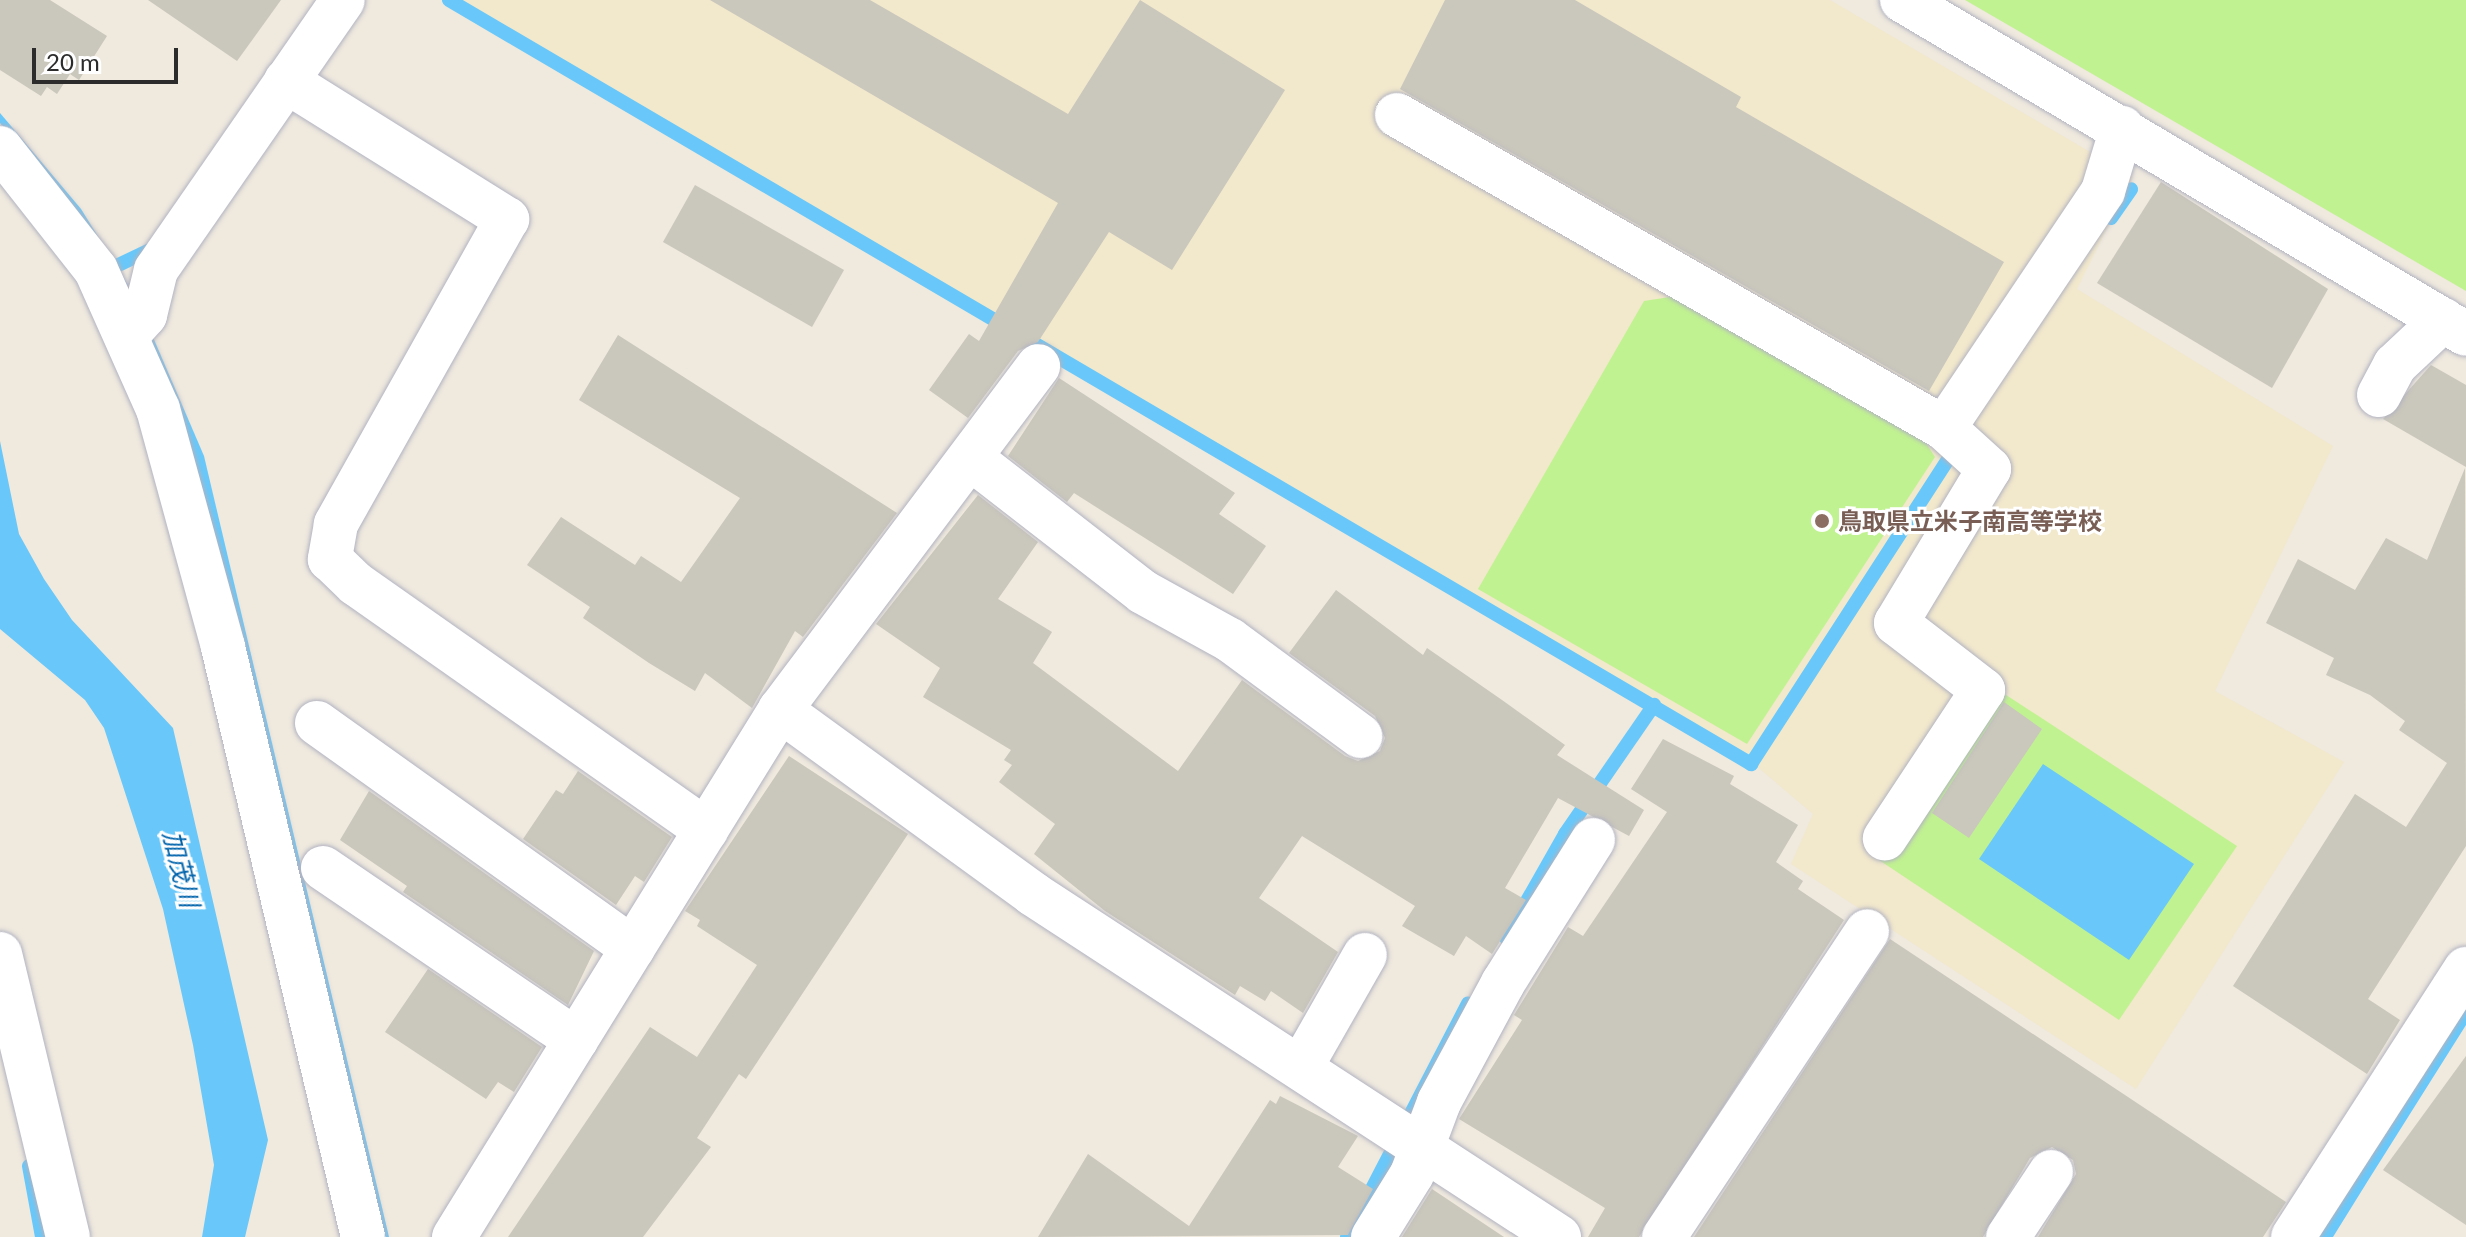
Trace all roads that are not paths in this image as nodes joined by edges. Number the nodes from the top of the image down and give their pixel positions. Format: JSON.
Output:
{"nodes":[{"id":1,"x":343,"y":0,"type":"edge"},
{"id":2,"x":1902,"y":0,"type":"edge"},
{"id":3,"x":286,"y":81,"type":"junction"},
{"id":4,"x":1397,"y":115,"type":"dead end"},
{"id":5,"x":2122,"y":128,"type":"junction"},
{"id":6,"x":0,"y":148,"type":"edge"},
{"id":7,"x":2455,"y":327,"type":"edge"},
{"id":8,"x":127,"y":335,"type":"junction"},
{"id":9,"x":1038,"y":366,"type":"dead end"},
{"id":10,"x":2379,"y":395,"type":"dead end"},
{"id":11,"x":1944,"y":428,"type":"junction"},
{"id":12,"x":973,"y":460,"type":"junction"},
{"id":13,"x":780,"y":710,"type":"junction"},
{"id":14,"x":317,"y":723,"type":"dead end"},
{"id":15,"x":1360,"y":736,"type":"dead end"},
{"id":16,"x":706,"y":830,"type":"junction"},
{"id":17,"x":1885,"y":838,"type":"dead end"},
{"id":18,"x":1593,"y":840,"type":"dead end"},
{"id":19,"x":323,"y":868,"type":"dead end"},
{"id":20,"x":1867,"y":931,"type":"dead end"},
{"id":21,"x":633,"y":948,"type":"junction"},
{"id":22,"x":0,"y":954,"type":"edge"},
{"id":23,"x":1365,"y":955,"type":"dead end"},
{"id":24,"x":2466,"y":969,"type":"edge"},
{"id":25,"x":576,"y":1040,"type":"junction"},
{"id":26,"x":1301,"y":1067,"type":"junction"},
{"id":27,"x":1422,"y":1146,"type":"junction"},
{"id":28,"x":2051,"y":1172,"type":"dead end"},
{"id":29,"x":68,"y":1237,"type":"edge"},
{"id":30,"x":363,"y":1237,"type":"edge"},
{"id":31,"x":454,"y":1237,"type":"edge"},
{"id":32,"x":1373,"y":1237,"type":"edge"},
{"id":33,"x":1559,"y":1237,"type":"edge"},
{"id":34,"x":1664,"y":1237,"type":"edge"},
{"id":35,"x":2008,"y":1237,"type":"edge"},
{"id":36,"x":2293,"y":1237,"type":"edge"}],
"edges":[{"from":1,"to":3,"type":"street"},
{"from":2,"to":5,"type":"street"},
{"from":3,"to":8,"type":"street"},
{"from":3,"to":16,"type":"street"},
{"from":4,"to":11,"type":"street"},
{"from":5,"to":7,"type":"street"},
{"from":5,"to":11,"type":"street"},
{"from":6,"to":8,"type":"street"},
{"from":7,"to":10,"type":"street"},
{"from":8,"to":30,"type":"street"},
{"from":9,"to":12,"type":"street"},
{"from":11,"to":17,"type":"street"},
{"from":12,"to":13,"type":"street"},
{"from":12,"to":15,"type":"street"},
{"from":13,"to":16,"type":"street"},
{"from":13,"to":26,"type":"street"},
{"from":14,"to":21,"type":"street"},
{"from":16,"to":21,"type":"street"},
{"from":18,"to":27,"type":"street"},
{"from":19,"to":25,"type":"street"},
{"from":20,"to":34,"type":"street"},
{"from":21,"to":25,"type":"street"},
{"from":22,"to":29,"type":"street"},
{"from":23,"to":26,"type":"street"},
{"from":24,"to":36,"type":"street"},
{"from":25,"to":31,"type":"street"},
{"from":26,"to":27,"type":"street"},
{"from":27,"to":32,"type":"street"},
{"from":27,"to":33,"type":"street"},
{"from":28,"to":35,"type":"street"}]}
